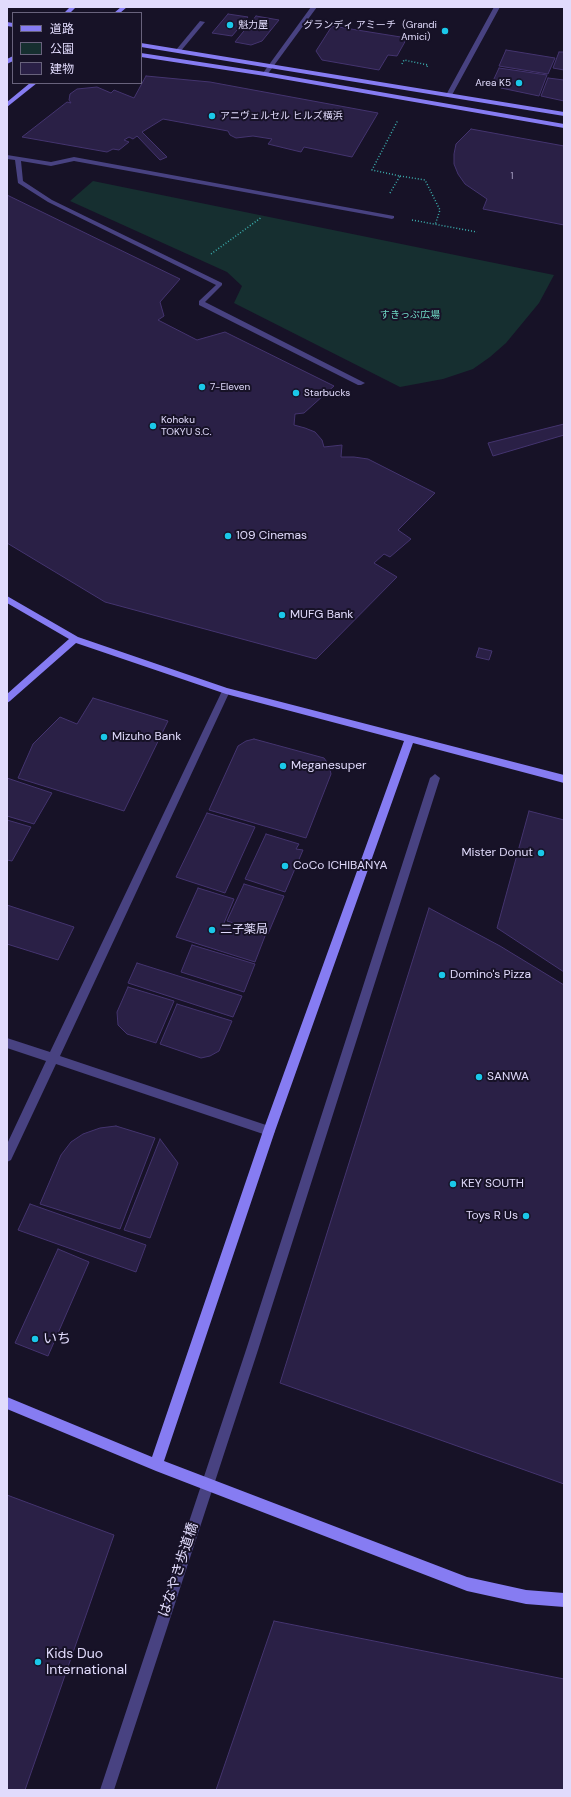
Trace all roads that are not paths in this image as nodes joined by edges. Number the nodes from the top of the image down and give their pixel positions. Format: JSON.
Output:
{"nodes":[{"id":1,"x":314,"y":7,"type":"edge"},
{"id":2,"x":497,"y":7,"type":"edge"},
{"id":3,"x":202,"y":22,"type":"dead end"},
{"id":4,"x":142,"y":45,"type":"edge"},
{"id":5,"x":178,"y":51,"type":"junction"},
{"id":6,"x":142,"y":55,"type":"edge"},
{"id":7,"x":272,"y":66,"type":"junction"},
{"id":8,"x":265,"y":74,"type":"junction"},
{"id":9,"x":33,"y":84,"type":"edge"},
{"id":10,"x":449,"y":95,"type":"junction"},
{"id":11,"x":7,"y":106,"type":"edge"},
{"id":12,"x":564,"y":114,"type":"edge"},
{"id":13,"x":564,"y":126,"type":"edge"},
{"id":14,"x":7,"y":157,"type":"edge"},
{"id":15,"x":18,"y":159,"type":"junction"},
{"id":16,"x":392,"y":217,"type":"road end"},
{"id":17,"x":361,"y":383,"type":"dead end"},
{"id":18,"x":7,"y":599,"type":"edge"},
{"id":19,"x":75,"y":640,"type":"junction"},
{"id":20,"x":226,"y":691,"type":"junction"},
{"id":21,"x":7,"y":699,"type":"edge"},
{"id":22,"x":410,"y":738,"type":"junction"},
{"id":23,"x":435,"y":778,"type":"dead end"},
{"id":24,"x":564,"y":779,"type":"edge"},
{"id":25,"x":7,"y":1043,"type":"edge"},
{"id":26,"x":53,"y":1058,"type":"junction"},
{"id":27,"x":269,"y":1131,"type":"junction"},
{"id":28,"x":7,"y":1156,"type":"edge"},
{"id":29,"x":7,"y":1403,"type":"edge"},
{"id":30,"x":156,"y":1465,"type":"junction"},
{"id":31,"x":564,"y":1600,"type":"edge"},
{"id":32,"x":107,"y":1790,"type":"edge"}],
"edges":[{"from":1,"to":7,"type":"street"},
{"from":2,"to":10,"type":"street"},
{"from":3,"to":5,"type":"street"},
{"from":4,"to":5,"type":"street"},
{"from":5,"to":7,"type":"street"},
{"from":6,"to":8,"type":"street"},
{"from":7,"to":8,"type":"street"},
{"from":7,"to":10,"type":"street"},
{"from":8,"to":13,"type":"street"},
{"from":9,"to":11,"type":"street"},
{"from":10,"to":12,"type":"street"},
{"from":14,"to":15,"type":"street"},
{"from":15,"to":16,"type":"street"},
{"from":15,"to":17,"type":"street"},
{"from":18,"to":19,"type":"street"},
{"from":19,"to":20,"type":"street"},
{"from":19,"to":21,"type":"street"},
{"from":20,"to":22,"type":"street"},
{"from":20,"to":26,"type":"street"},
{"from":22,"to":24,"type":"street"},
{"from":22,"to":27,"type":"street"},
{"from":23,"to":32,"type":"street","name":"はなやき歩道橋"},
{"from":25,"to":26,"type":"street"},
{"from":26,"to":27,"type":"street"},
{"from":26,"to":28,"type":"street"},
{"from":27,"to":30,"type":"street"},
{"from":29,"to":30,"type":"street"},
{"from":30,"to":31,"type":"street"}]}
